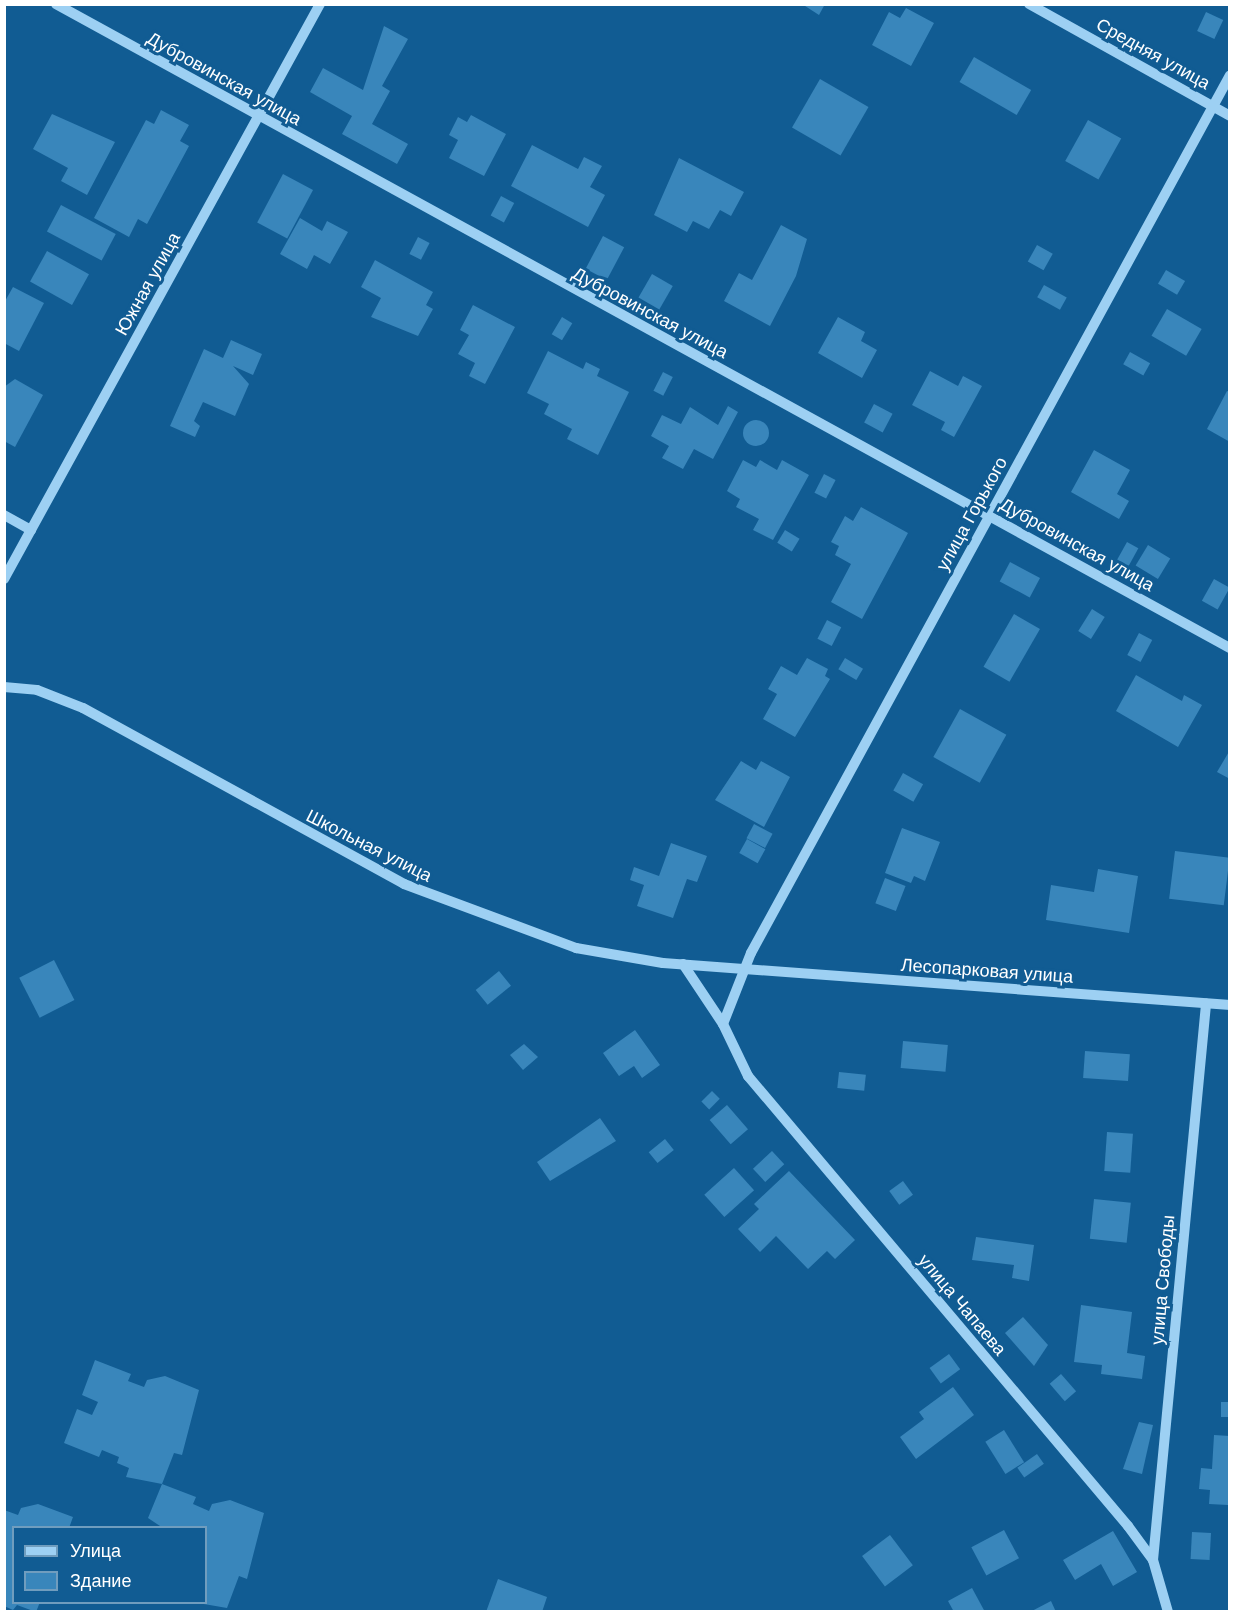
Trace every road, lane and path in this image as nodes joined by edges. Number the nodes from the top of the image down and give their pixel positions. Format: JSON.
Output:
{"nodes":[{"id":1,"x":56,"y":4,"type":"edge"},
{"id":2,"x":320,"y":4,"type":"edge"},
{"id":3,"x":1029,"y":4,"type":"edge"},
{"id":4,"x":1230,"y":75,"type":"edge"},
{"id":5,"x":1213,"y":106,"type":"junction"},
{"id":6,"x":1230,"y":116,"type":"edge"},
{"id":7,"x":259,"y":117,"type":"junction"},
{"id":8,"x":4,"y":515,"type":"edge"},
{"id":9,"x":990,"y":515,"type":"junction"},
{"id":10,"x":31,"y":530,"type":"junction"},
{"id":11,"x":4,"y":579,"type":"edge"},
{"id":12,"x":1230,"y":648,"type":"edge"},
{"id":13,"x":4,"y":687,"type":"edge"},
{"id":14,"x":683,"y":964,"type":"junction"},
{"id":15,"x":742,"y":969,"type":"junction"},
{"id":16,"x":1206,"y":1004,"type":"junction"},
{"id":17,"x":1230,"y":1005,"type":"edge"},
{"id":18,"x":723,"y":1024,"type":"junction"},
{"id":19,"x":1153,"y":1560,"type":"junction"},
{"id":20,"x":1167,"y":1611,"type":"edge"}],
"edges":[{"from":1,"to":7,"type":"street","name":"Дубровинская улица"},
{"from":2,"to":7,"type":"street","name":"Южная улица"},
{"from":3,"to":5,"type":"street","name":"Средняя улица"},
{"from":4,"to":5,"type":"street","name":"улица Горького"},
{"from":5,"to":6,"type":"street","name":"Средняя улица"},
{"from":5,"to":9,"type":"street","name":"улица Горького"},
{"from":7,"to":9,"type":"street","name":"Дубровинская улица"},
{"from":7,"to":10,"type":"street","name":"Южная улица"},
{"from":8,"to":10,"type":"street"},
{"from":9,"to":12,"type":"street","name":"Дубровинская улица"},
{"from":9,"to":15,"type":"street","name":"улица Горького"},
{"from":10,"to":11,"type":"street","name":"Южная улица"},
{"from":13,"to":14,"type":"street","name":"Школьная улица"},
{"from":14,"to":15,"type":"street","name":"Школьная улица"},
{"from":14,"to":18,"type":"street","name":"улица Чапаева"},
{"from":15,"to":16,"type":"street","name":"Лесопарковая улица"},
{"from":15,"to":18,"type":"street"},
{"from":16,"to":17,"type":"street","name":"Лесопарковая улица"},
{"from":16,"to":19,"type":"street","name":"улица Свободы"},
{"from":18,"to":19,"type":"street","name":"улица Чапаева"},
{"from":19,"to":20,"type":"street","name":"улица Чапаева"}]}
